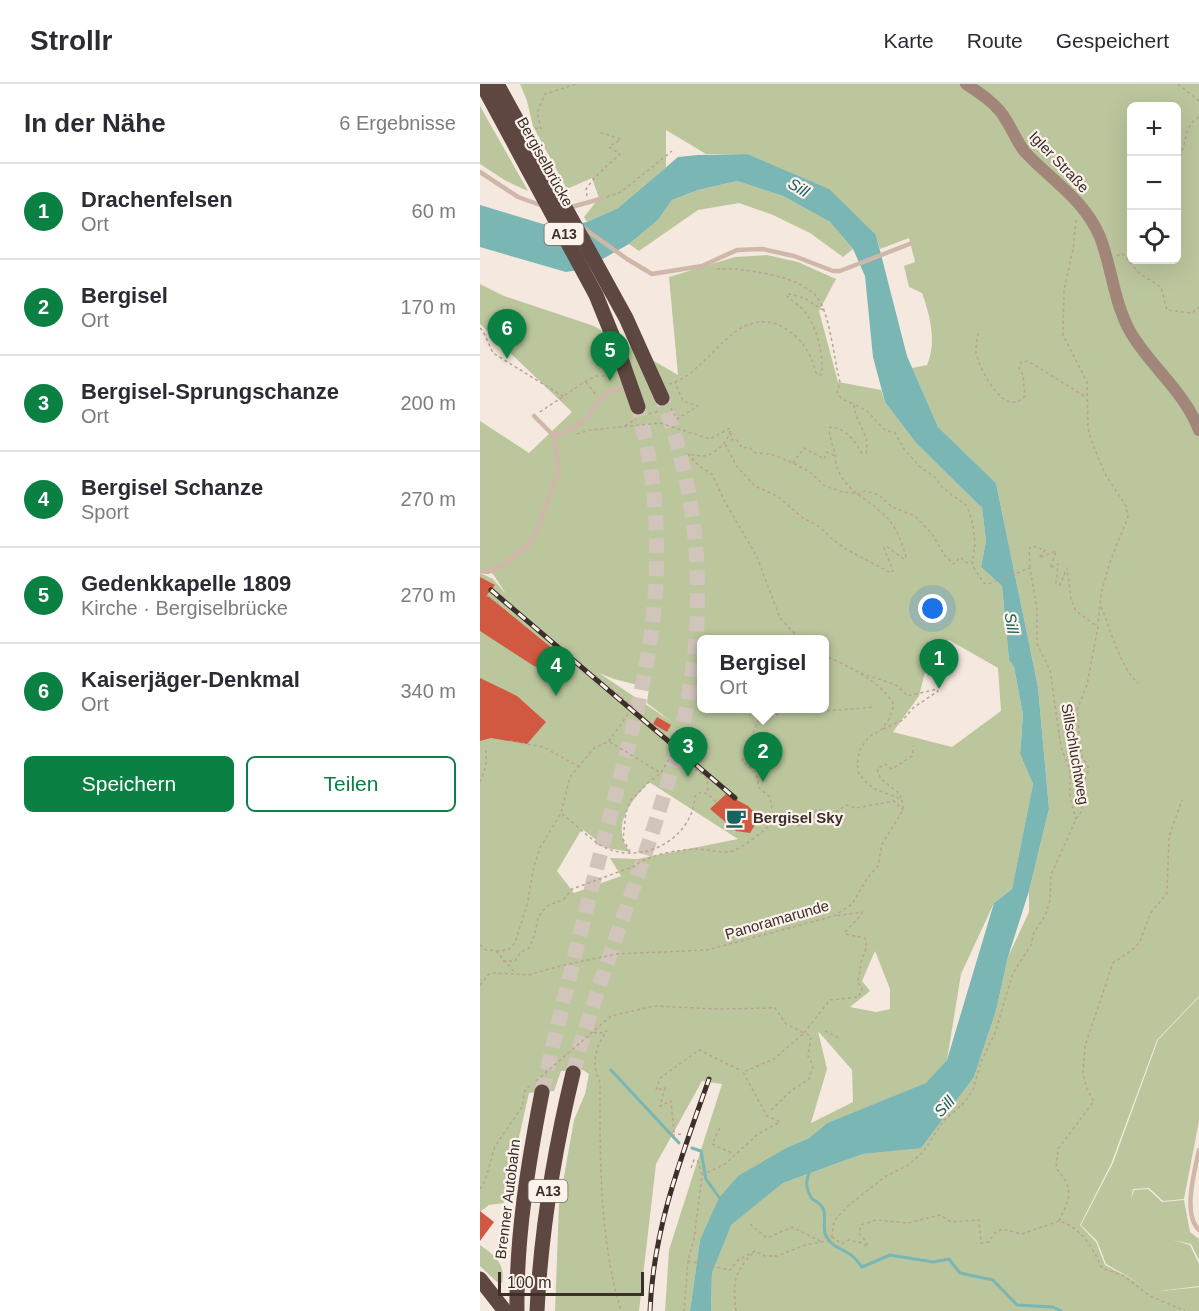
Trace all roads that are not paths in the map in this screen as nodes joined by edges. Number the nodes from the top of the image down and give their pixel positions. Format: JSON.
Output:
{"nodes":[{"id":1,"x":966,"y":84,"type":"edge"},
{"id":2,"x":489,"y":88,"type":"edge"},
{"id":3,"x":480,"y":172,"type":"edge"},
{"id":4,"x":600,"y":199,"type":"road end"},
{"id":5,"x":556,"y":210,"type":"junction"},
{"id":6,"x":912,"y":243,"type":"dead end"},
{"id":7,"x":630,"y":383,"type":"junction"},
{"id":8,"x":662,"y":398,"type":"tunnel mouth"},
{"id":9,"x":638,"y":407,"type":"tunnel mouth"},
{"id":10,"x":534,"y":416,"type":"road end"},
{"id":11,"x":1199,"y":430,"type":"edge"},
{"id":12,"x":554,"y":436,"type":"junction"},
{"id":13,"x":480,"y":571,"type":"edge"},
{"id":14,"x":573,"y":1073,"type":"tunnel mouth"},
{"id":15,"x":542,"y":1092,"type":"tunnel mouth"},
{"id":16,"x":1199,"y":1149,"type":"edge"},
{"id":17,"x":1199,"y":1230,"type":"edge"},
{"id":18,"x":480,"y":1279,"type":"edge"},
{"id":19,"x":513,"y":1308,"type":"edge"},
{"id":20,"x":537,"y":1311,"type":"edge"}],
"edges":[{"from":1,"to":11,"type":"main road","name":"Igler Straße"},
{"from":2,"to":7,"type":"highway","name":"Bergiselbrücke","number":"A13"},
{"from":2,"to":8,"type":"highway","name":"Bergiselbrücke","number":"A13"},
{"from":3,"to":5,"type":"lane"},
{"from":4,"to":5,"type":"lane"},
{"from":5,"to":6,"type":"lane"},
{"from":7,"to":9,"type":"highway","number":"A13"},
{"from":7,"to":12,"type":"lane"},
{"from":10,"to":12,"type":"lane"},
{"from":12,"to":13,"type":"lane"},
{"from":14,"to":20,"type":"highway","number":"A13"},
{"from":15,"to":19,"type":"highway","name":"Brenner Autobahn","number":"A13"},
{"from":16,"to":17,"type":"lane"},
{"from":18,"to":19,"type":"highway","number":"A13"}]}
